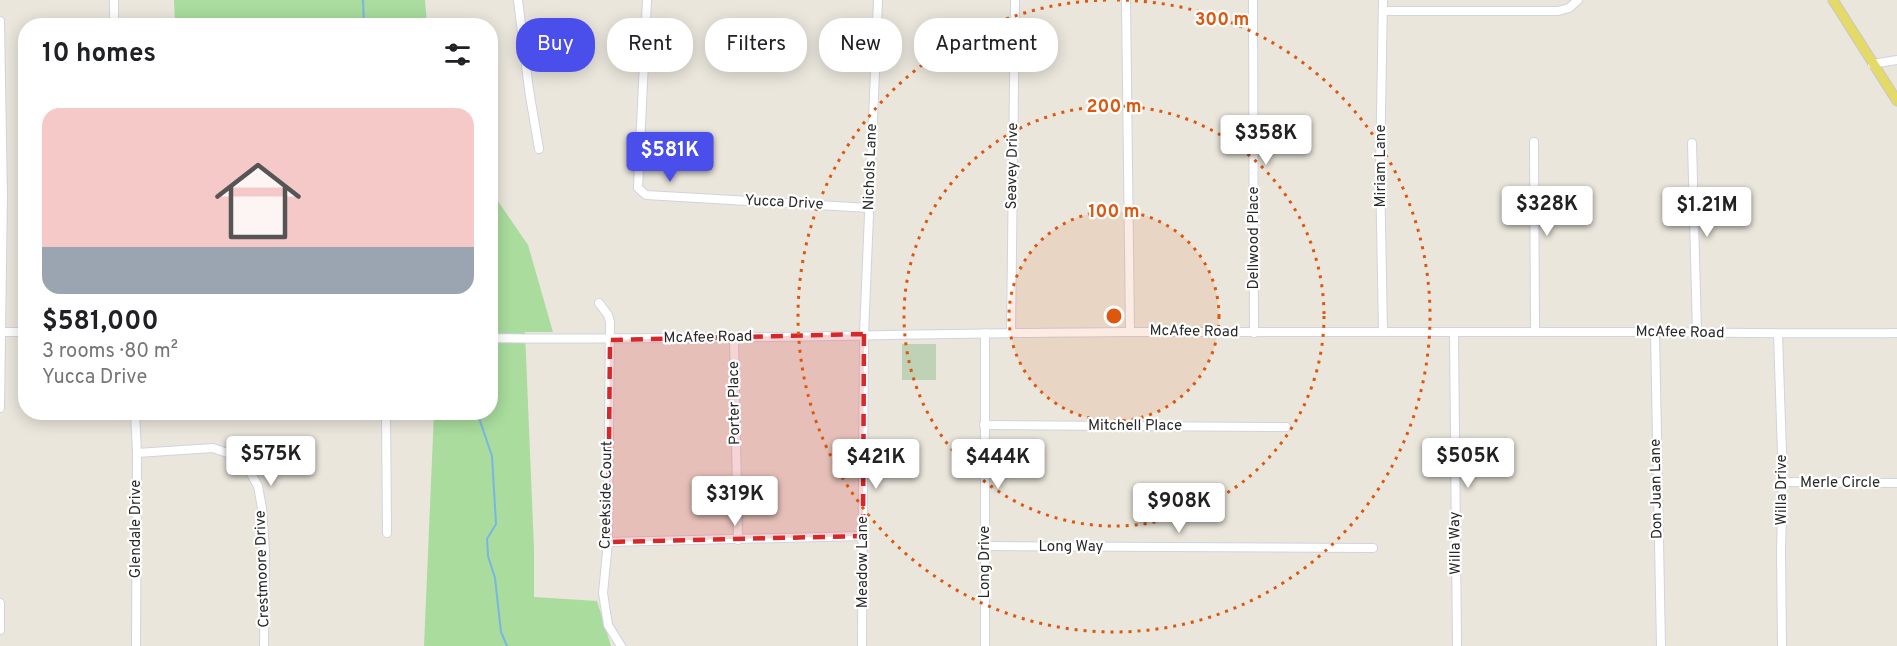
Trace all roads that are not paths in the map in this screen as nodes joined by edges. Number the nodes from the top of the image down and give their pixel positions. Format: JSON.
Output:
{"nodes":[{"id":1,"x":114,"y":0,"type":"edge"},
{"id":2,"x":518,"y":0,"type":"edge"},
{"id":3,"x":647,"y":0,"type":"edge"},
{"id":4,"x":878,"y":0,"type":"edge"},
{"id":5,"x":1014,"y":0,"type":"edge"},
{"id":6,"x":1125,"y":0,"type":"edge"},
{"id":7,"x":1253,"y":0,"type":"edge"},
{"id":8,"x":1383,"y":0,"type":"edge"},
{"id":9,"x":1578,"y":0,"type":"edge"},
{"id":10,"x":1833,"y":0,"type":"edge"},
{"id":11,"x":1383,"y":11,"type":"junction"},
{"id":12,"x":114,"y":18,"type":"edge"},
{"id":13,"x":0,"y":21,"type":"edge"},
{"id":14,"x":1897,"y":60,"type":"edge"},
{"id":15,"x":1872,"y":64,"type":"junction"},
{"id":16,"x":1897,"y":101,"type":"edge"},
{"id":17,"x":1534,"y":142,"type":"dead end"},
{"id":18,"x":1692,"y":143,"type":"dead end"},
{"id":19,"x":539,"y":149,"type":"dead end"},
{"id":20,"x":2,"y":195,"type":"edge"},
{"id":21,"x":869,"y":208,"type":"junction"},
{"id":22,"x":599,"y":303,"type":"dead end"},
{"id":23,"x":1,"y":332,"type":"edge"},
{"id":24,"x":18,"y":332,"type":"edge"},
{"id":25,"x":1130,"y":332,"type":"junction"},
{"id":26,"x":1383,"y":332,"type":"junction"},
{"id":27,"x":1454,"y":332,"type":"junction"},
{"id":28,"x":1535,"y":332,"type":"junction"},
{"id":29,"x":1656,"y":332,"type":"junction"},
{"id":30,"x":1697,"y":332,"type":"junction"},
{"id":31,"x":985,"y":333,"type":"junction"},
{"id":32,"x":1011,"y":333,"type":"junction"},
{"id":33,"x":1254,"y":333,"type":"junction"},
{"id":34,"x":1897,"y":333,"type":"edge"},
{"id":35,"x":864,"y":334,"type":"junction"},
{"id":36,"x":1778,"y":334,"type":"junction"},
{"id":37,"x":498,"y":338,"type":"edge"},
{"id":38,"x":734,"y":338,"type":"junction"},
{"id":39,"x":610,"y":340,"type":"junction"},
{"id":40,"x":0,"y":408,"type":"edge"},
{"id":41,"x":135,"y":420,"type":"edge"},
{"id":42,"x":386,"y":420,"type":"edge"},
{"id":43,"x":984,"y":425,"type":"junction"},
{"id":44,"x":1287,"y":427,"type":"dead end"},
{"id":45,"x":136,"y":453,"type":"junction"},
{"id":46,"x":1783,"y":482,"type":"junction"},
{"id":47,"x":1897,"y":483,"type":"edge"},
{"id":48,"x":387,"y":533,"type":"dead end"},
{"id":49,"x":863,"y":536,"type":"junction"},
{"id":50,"x":738,"y":540,"type":"junction"},
{"id":51,"x":608,"y":542,"type":"junction"},
{"id":52,"x":986,"y":546,"type":"junction"},
{"id":53,"x":1372,"y":548,"type":"dead end"},
{"id":54,"x":0,"y":603,"type":"edge"},
{"id":55,"x":0,"y":630,"type":"edge"},
{"id":56,"x":136,"y":646,"type":"edge"},
{"id":57,"x":264,"y":646,"type":"edge"},
{"id":58,"x":621,"y":646,"type":"edge"},
{"id":59,"x":862,"y":646,"type":"edge"},
{"id":60,"x":986,"y":646,"type":"edge"},
{"id":61,"x":1457,"y":646,"type":"edge"},
{"id":62,"x":1661,"y":646,"type":"edge"},
{"id":63,"x":1782,"y":646,"type":"edge"}],
"edges":[{"from":1,"to":12,"type":"street"},
{"from":2,"to":19,"type":"street"},
{"from":3,"to":21,"type":"street","name":"Yucca Drive"},
{"from":4,"to":21,"type":"street","name":"Nichols Lane"},
{"from":5,"to":32,"type":"street","name":"Seavey Drive"},
{"from":6,"to":25,"type":"street"},
{"from":7,"to":33,"type":"street","name":"Dellwood Place"},
{"from":8,"to":11,"type":"street","name":"Miriam Lane"},
{"from":9,"to":11,"type":"street"},
{"from":10,"to":15,"type":"main road"},
{"from":11,"to":26,"type":"street","name":"Miriam Lane"},
{"from":13,"to":20,"type":"street"},
{"from":14,"to":15,"type":"street"},
{"from":15,"to":16,"type":"main road"},
{"from":17,"to":28,"type":"street"},
{"from":18,"to":30,"type":"street"},
{"from":20,"to":23,"type":"street"},
{"from":21,"to":35,"type":"street","name":"Nichols Lane"},
{"from":22,"to":39,"type":"street","name":"Creekside Court"},
{"from":23,"to":24,"type":"street"},
{"from":23,"to":40,"type":"street"},
{"from":25,"to":32,"type":"street","name":"McAfee Road"},
{"from":25,"to":33,"type":"street","name":"McAfee Road"},
{"from":26,"to":27,"type":"street","name":"McAfee Road"},
{"from":26,"to":33,"type":"street","name":"McAfee Road"},
{"from":27,"to":28,"type":"street","name":"McAfee Road"},
{"from":27,"to":61,"type":"street","name":"Willa Way"},
{"from":28,"to":29,"type":"street","name":"McAfee Road"},
{"from":29,"to":30,"type":"street","name":"McAfee Road"},
{"from":29,"to":62,"type":"street","name":"Don Juan Lane"},
{"from":30,"to":36,"type":"street","name":"McAfee Road"},
{"from":31,"to":32,"type":"street","name":"McAfee Road"},
{"from":31,"to":35,"type":"street","name":"McAfee Road"},
{"from":31,"to":43,"type":"street","name":"Long Drive"},
{"from":34,"to":36,"type":"street","name":"McAfee Road"},
{"from":35,"to":38,"type":"street","name":"McAfee Road"},
{"from":35,"to":49,"type":"street","name":"Meadow Lane"},
{"from":36,"to":46,"type":"street","name":"Willa Drive"},
{"from":37,"to":39,"type":"street","name":"McAfee Road"},
{"from":38,"to":39,"type":"street","name":"McAfee Road"},
{"from":38,"to":50,"type":"street","name":"Porter Place"},
{"from":39,"to":51,"type":"street","name":"Creekside Court"},
{"from":41,"to":45,"type":"street","name":"Glendale Drive"},
{"from":42,"to":48,"type":"street"},
{"from":43,"to":44,"type":"street","name":"Mitchell Place"},
{"from":43,"to":52,"type":"street","name":"Long Drive"},
{"from":45,"to":56,"type":"street","name":"Glendale Drive"},
{"from":45,"to":57,"type":"street","name":"Crestmoore Drive"},
{"from":46,"to":47,"type":"street","name":"Merle Circle"},
{"from":46,"to":63,"type":"street","name":"Willa Drive"},
{"from":49,"to":50,"type":"street"},
{"from":49,"to":59,"type":"street","name":"Meadow Lane"},
{"from":50,"to":51,"type":"street"},
{"from":51,"to":58,"type":"street","name":"Creekside Court"},
{"from":52,"to":53,"type":"street","name":"Long Way"},
{"from":52,"to":60,"type":"street","name":"Long Drive"},
{"from":54,"to":55,"type":"street"}]}
